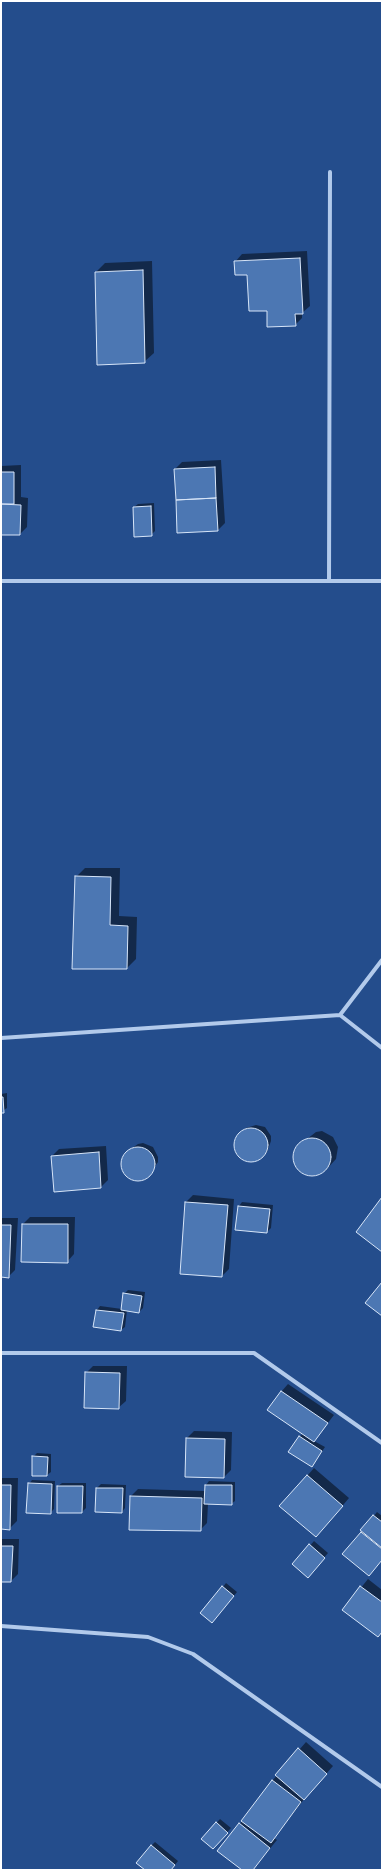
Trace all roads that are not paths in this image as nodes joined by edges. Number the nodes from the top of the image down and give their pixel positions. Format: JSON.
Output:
{"nodes":[{"id":1,"x":330,"y":172,"type":"dead end"},
{"id":2,"x":1,"y":580,"type":"edge"},
{"id":3,"x":329,"y":581,"type":"junction"},
{"id":4,"x":382,"y":581,"type":"edge"},
{"id":5,"x":382,"y":960,"type":"edge"},
{"id":6,"x":340,"y":1015,"type":"junction"},
{"id":7,"x":1,"y":1038,"type":"edge"},
{"id":8,"x":382,"y":1048,"type":"edge"},
{"id":9,"x":1,"y":1353,"type":"edge"},
{"id":10,"x":382,"y":1443,"type":"edge"},
{"id":11,"x":1,"y":1626,"type":"edge"},
{"id":12,"x":382,"y":1787,"type":"edge"}],
"edges":[{"from":1,"to":3,"type":"street"},
{"from":2,"to":3,"type":"street"},
{"from":3,"to":4,"type":"street"},
{"from":5,"to":6,"type":"street"},
{"from":6,"to":7,"type":"street"},
{"from":6,"to":8,"type":"street"},
{"from":9,"to":10,"type":"street"},
{"from":11,"to":12,"type":"street"}]}
